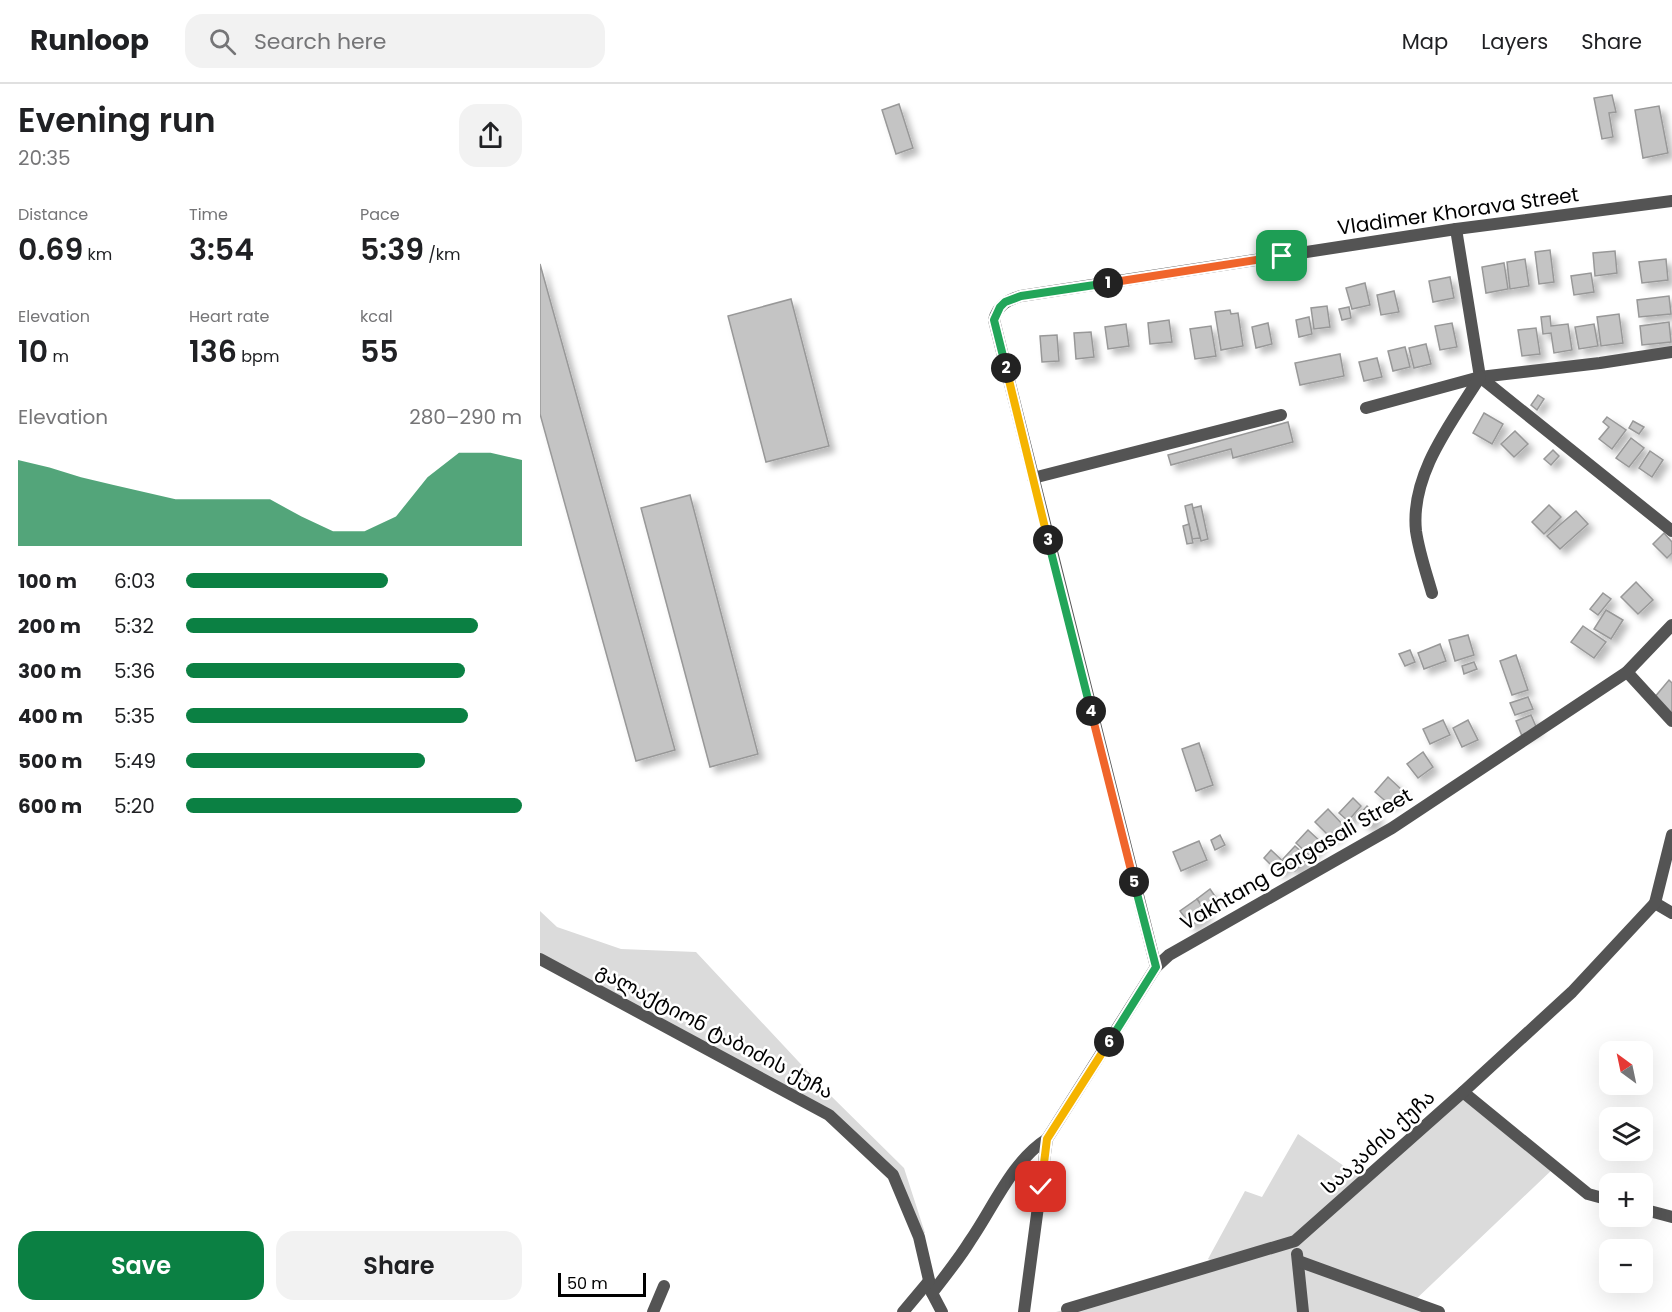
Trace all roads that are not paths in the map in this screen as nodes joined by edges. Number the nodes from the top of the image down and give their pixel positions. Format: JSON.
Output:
{"nodes":[{"id":1,"x":1672,"y":201,"type":"edge"},
{"id":2,"x":1456,"y":229,"type":"junction"},
{"id":3,"x":1672,"y":352,"type":"edge"},
{"id":4,"x":1480,"y":377,"type":"junction"},
{"id":5,"x":1366,"y":408,"type":"dead end"},
{"id":6,"x":1281,"y":415,"type":"dead end"},
{"id":7,"x":1033,"y":478,"type":"junction"},
{"id":8,"x":1672,"y":531,"type":"edge"},
{"id":9,"x":1432,"y":593,"type":"dead end"},
{"id":10,"x":1672,"y":625,"type":"edge"},
{"id":11,"x":1627,"y":672,"type":"junction"},
{"id":12,"x":1672,"y":721,"type":"edge"},
{"id":13,"x":1672,"y":835,"type":"edge"},
{"id":14,"x":1655,"y":903,"type":"junction"},
{"id":15,"x":1672,"y":913,"type":"edge"},
{"id":16,"x":540,"y":959,"type":"edge"},
{"id":17,"x":1156,"y":967,"type":"junction"},
{"id":18,"x":1463,"y":1092,"type":"junction"},
{"id":19,"x":1047,"y":1139,"type":"junction"},
{"id":20,"x":1599,"y":1197,"type":"edge"},
{"id":21,"x":1653,"y":1212,"type":"edge"},
{"id":22,"x":1672,"y":1217,"type":"edge"},
{"id":23,"x":1295,"y":1241,"type":"junction"},
{"id":24,"x":1298,"y":1261,"type":"junction"},
{"id":25,"x":664,"y":1286,"type":"dead end"},
{"id":26,"x":930,"y":1287,"type":"junction"},
{"id":27,"x":1067,"y":1309,"type":"dead end"},
{"id":28,"x":653,"y":1312,"type":"edge"},
{"id":29,"x":903,"y":1312,"type":"edge"},
{"id":30,"x":942,"y":1312,"type":"edge"},
{"id":31,"x":1024,"y":1312,"type":"edge"},
{"id":32,"x":1303,"y":1312,"type":"edge"},
{"id":33,"x":1439,"y":1312,"type":"edge"}],
"edges":[{"from":1,"to":2,"type":"street","name":"Vladimer Khorava Street"},
{"from":2,"to":4,"type":"street"},
{"from":2,"to":7,"type":"street","name":"Vladimer Khorava Street"},
{"from":3,"to":4,"type":"street"},
{"from":4,"to":5,"type":"street"},
{"from":4,"to":8,"type":"street"},
{"from":4,"to":9,"type":"street"},
{"from":6,"to":7,"type":"street"},
{"from":7,"to":17,"type":"street","name":"Vladimer Khorava Street"},
{"from":10,"to":11,"type":"street","name":"Vakhtang Gorgasali Street"},
{"from":11,"to":12,"type":"street"},
{"from":11,"to":17,"type":"street","name":"Vakhtang Gorgasali Street"},
{"from":13,"to":14,"type":"street"},
{"from":14,"to":15,"type":"street"},
{"from":14,"to":18,"type":"street","name":"სააკაძის ქუჩა"},
{"from":16,"to":26,"type":"street","name":"გალაქტიონ ტაბიძის ქუჩა"},
{"from":17,"to":19,"type":"street","name":"Vakhtang Gorgasali Street"},
{"from":18,"to":20,"type":"street"},
{"from":18,"to":23,"type":"street","name":"სააკაძის ქუჩა"},
{"from":19,"to":26,"type":"street"},
{"from":19,"to":31,"type":"street","name":"Vakhtang Gorgasali Street"},
{"from":21,"to":22,"type":"street"},
{"from":23,"to":24,"type":"street"},
{"from":23,"to":27,"type":"street","name":"სააკაძის ქუჩა"},
{"from":24,"to":32,"type":"street"},
{"from":24,"to":33,"type":"street"},
{"from":25,"to":28,"type":"street"},
{"from":26,"to":29,"type":"street"},
{"from":26,"to":30,"type":"street","name":"გალაქტიონ ტაბიძის ქუჩა"}]}
